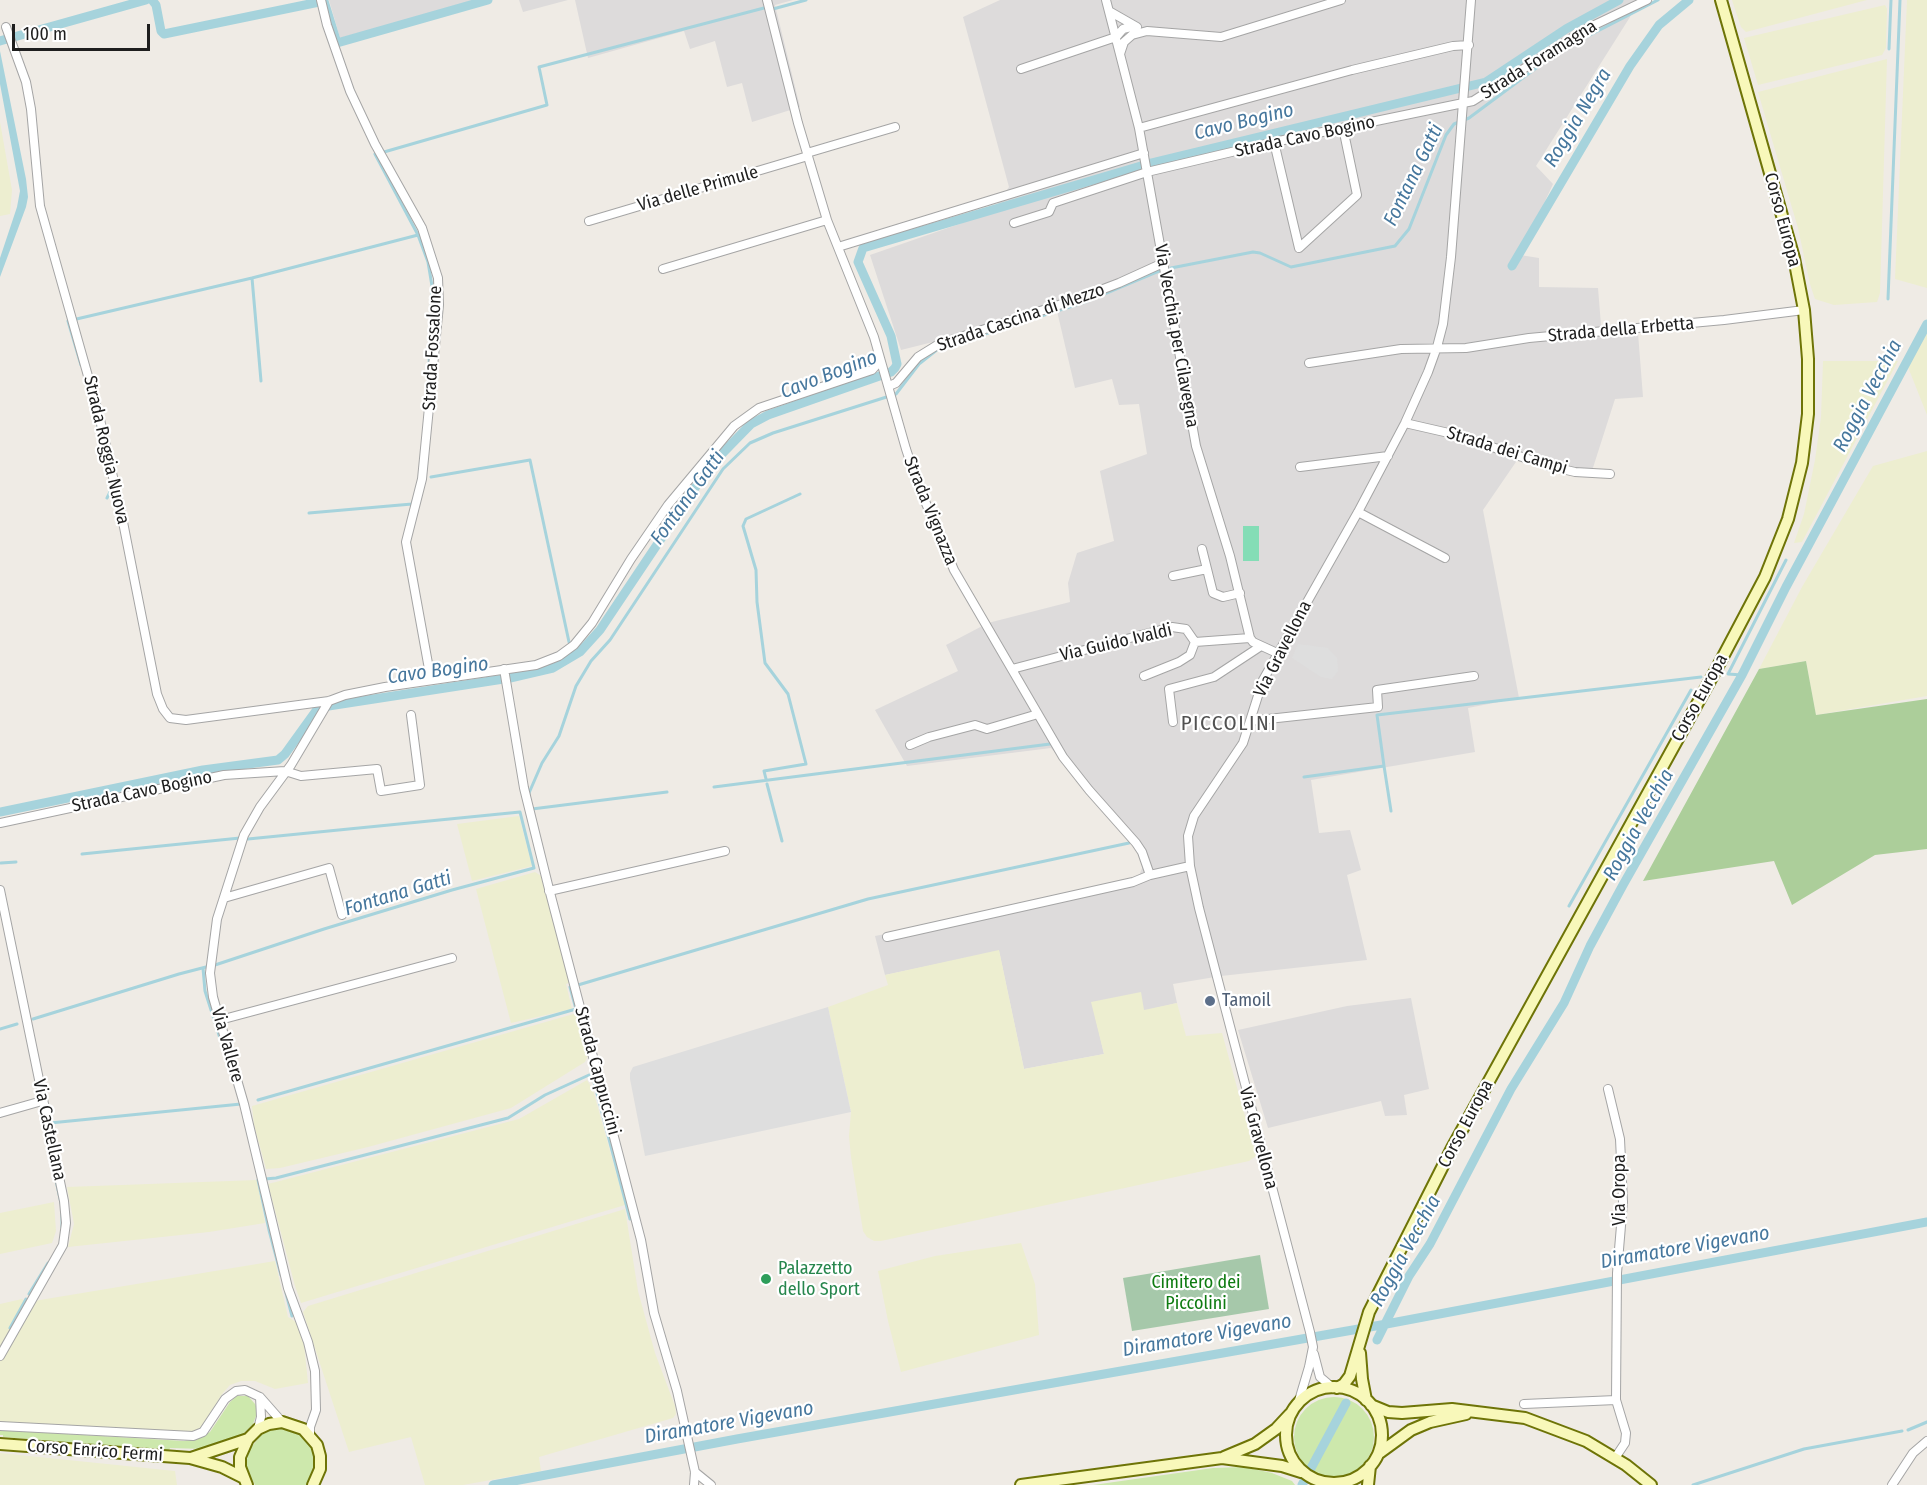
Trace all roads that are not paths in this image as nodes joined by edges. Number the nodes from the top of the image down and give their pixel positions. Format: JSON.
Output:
{"nodes":[{"id":1,"x":767,"y":0,"type":"edge"},
{"id":2,"x":1106,"y":0,"type":"edge"},
{"id":3,"x":1341,"y":0,"type":"edge"},
{"id":4,"x":1471,"y":0,"type":"edge"},
{"id":5,"x":1647,"y":0,"type":"edge"},
{"id":6,"x":1721,"y":0,"type":"edge"},
{"id":7,"x":321,"y":1,"type":"edge"},
{"id":8,"x":1109,"y":11,"type":"junction"},
{"id":9,"x":1135,"y":26,"type":"junction"},
{"id":10,"x":1147,"y":31,"type":"junction"},
{"id":11,"x":8,"y":35,"type":"dead end"},
{"id":12,"x":1116,"y":37,"type":"junction"},
{"id":13,"x":1469,"y":45,"type":"junction"},
{"id":14,"x":1120,"y":54,"type":"junction"},
{"id":15,"x":1021,"y":69,"type":"dead end"},
{"id":16,"x":1465,"y":99,"type":"junction"},
{"id":17,"x":895,"y":127,"type":"dead end"},
{"id":18,"x":1139,"y":128,"type":"junction"},
{"id":19,"x":1343,"y":128,"type":"junction"},
{"id":20,"x":1274,"y":142,"type":"junction"},
{"id":21,"x":1144,"y":154,"type":"junction"},
{"id":22,"x":808,"y":155,"type":"junction"},
{"id":23,"x":1147,"y":172,"type":"junction"},
{"id":24,"x":826,"y":219,"type":"junction"},
{"id":25,"x":589,"y":221,"type":"dead end"},
{"id":26,"x":1014,"y":223,"type":"dead end"},
{"id":27,"x":838,"y":246,"type":"junction"},
{"id":28,"x":1163,"y":263,"type":"junction"},
{"id":29,"x":663,"y":269,"type":"dead end"},
{"id":30,"x":1804,"y":310,"type":"junction"},
{"id":31,"x":1437,"y":347,"type":"junction"},
{"id":32,"x":880,"y":361,"type":"junction"},
{"id":33,"x":1309,"y":363,"type":"dead end"},
{"id":34,"x":890,"y":392,"type":"junction"},
{"id":35,"x":1405,"y":423,"type":"junction"},
{"id":36,"x":1388,"y":456,"type":"junction"},
{"id":37,"x":1300,"y":467,"type":"dead end"},
{"id":38,"x":1610,"y":474,"type":"dead end"},
{"id":39,"x":1358,"y":512,"type":"junction"},
{"id":40,"x":1202,"y":549,"type":"dead end"},
{"id":41,"x":1445,"y":558,"type":"dead end"},
{"id":42,"x":1207,"y":569,"type":"junction"},
{"id":43,"x":1173,"y":576,"type":"dead end"},
{"id":44,"x":1240,"y":593,"type":"junction"},
{"id":45,"x":1250,"y":638,"type":"junction"},
{"id":46,"x":1195,"y":642,"type":"junction"},
{"id":47,"x":1261,"y":646,"type":"junction"},
{"id":48,"x":1277,"y":653,"type":"junction"},
{"id":49,"x":504,"y":669,"type":"junction"},
{"id":50,"x":1012,"y":669,"type":"junction"},
{"id":51,"x":1144,"y":676,"type":"dead end"},
{"id":52,"x":1474,"y":676,"type":"dead end"},
{"id":53,"x":431,"y":680,"type":"junction"},
{"id":54,"x":329,"y":701,"type":"junction"},
{"id":55,"x":1038,"y":714,"type":"junction"},
{"id":56,"x":411,"y":716,"type":"dead end"},
{"id":57,"x":1250,"y":721,"type":"junction"},
{"id":58,"x":1173,"y":722,"type":"dead end"},
{"id":59,"x":910,"y":746,"type":"dead end"},
{"id":60,"x":285,"y":771,"type":"junction"},
{"id":61,"x":0,"y":823,"type":"edge"},
{"id":62,"x":725,"y":851,"type":"dead end"},
{"id":63,"x":1190,"y":866,"type":"junction"},
{"id":64,"x":1150,"y":875,"type":"junction"},
{"id":65,"x":0,"y":890,"type":"edge"},
{"id":66,"x":549,"y":891,"type":"junction"},
{"id":67,"x":224,"y":898,"type":"junction"},
{"id":68,"x":342,"y":915,"type":"dead end"},
{"id":69,"x":887,"y":937,"type":"dead end"},
{"id":70,"x":452,"y":958,"type":"dead end"},
{"id":71,"x":220,"y":1020,"type":"junction"},
{"id":72,"x":1608,"y":1089,"type":"dead end"},
{"id":73,"x":42,"y":1101,"type":"junction"},
{"id":74,"x":0,"y":1113,"type":"edge"},
{"id":75,"x":1360,"y":1345,"type":"junction"},
{"id":76,"x":1313,"y":1346,"type":"junction"},
{"id":77,"x":0,"y":1356,"type":"edge"},
{"id":78,"x":1335,"y":1388,"type":"junction"},
{"id":79,"x":260,"y":1396,"type":"junction"},
{"id":80,"x":1616,"y":1400,"type":"junction"},
{"id":81,"x":1368,"y":1403,"type":"junction"},
{"id":82,"x":1524,"y":1404,"type":"dead end"},
{"id":83,"x":1296,"y":1406,"type":"junction"},
{"id":84,"x":316,"y":1410,"type":"junction"},
{"id":85,"x":1474,"y":1412,"type":"junction"},
{"id":86,"x":282,"y":1422,"type":"junction"},
{"id":87,"x":294,"y":1425,"type":"junction"},
{"id":88,"x":0,"y":1426,"type":"edge"},
{"id":89,"x":258,"y":1429,"type":"junction"},
{"id":90,"x":310,"y":1435,"type":"junction"},
{"id":91,"x":248,"y":1439,"type":"junction"},
{"id":92,"x":1927,"y":1441,"type":"edge"},
{"id":93,"x":0,"y":1444,"type":"edge"},
{"id":94,"x":1378,"y":1454,"type":"junction"},
{"id":95,"x":190,"y":1458,"type":"junction"},
{"id":96,"x":1222,"y":1458,"type":"junction"},
{"id":97,"x":1615,"y":1458,"type":"junction"},
{"id":98,"x":1370,"y":1466,"type":"junction"},
{"id":99,"x":695,"y":1472,"type":"junction"},
{"id":100,"x":1313,"y":1478,"type":"edge"},
{"id":101,"x":245,"y":1481,"type":"edge"},
{"id":102,"x":316,"y":1483,"type":"edge"},
{"id":103,"x":694,"y":1485,"type":"edge"},
{"id":104,"x":711,"y":1485,"type":"edge"},
{"id":105,"x":1021,"y":1485,"type":"edge"},
{"id":106,"x":1368,"y":1485,"type":"edge"},
{"id":107,"x":1651,"y":1485,"type":"edge"},
{"id":108,"x":1892,"y":1485,"type":"edge"}],
"edges":[{"from":1,"to":22,"type":"street","name":"Strada Vignazza"},
{"from":2,"to":8,"type":"street","name":"Via Vecchia per Cilavegna"},
{"from":3,"to":10,"type":"street"},
{"from":4,"to":13,"type":"street","name":"Via Gravellona"},
{"from":5,"to":16,"type":"street","name":"Strada Foramagna"},
{"from":6,"to":30,"type":"main road","name":"Corso Europa"},
{"from":7,"to":53,"type":"street","name":"Strada Fossalone"},
{"from":8,"to":9,"type":"street"},
{"from":8,"to":12,"type":"street","name":"Via Vecchia per Cilavegna"},
{"from":9,"to":10,"type":"street"},
{"from":9,"to":12,"type":"street"},
{"from":10,"to":14,"type":"street"},
{"from":11,"to":54,"type":"street","name":"Strada Roggia Nuova"},
{"from":12,"to":14,"type":"street","name":"Via Vecchia per Cilavegna"},
{"from":12,"to":15,"type":"street"},
{"from":13,"to":16,"type":"street","name":"Via Gravellona"},
{"from":13,"to":18,"type":"street"},
{"from":14,"to":18,"type":"street","name":"Via Vecchia per Cilavegna"},
{"from":16,"to":19,"type":"street","name":"Strada Cavo Bogino"},
{"from":16,"to":31,"type":"street","name":"Via Gravellona"},
{"from":17,"to":22,"type":"street","name":"Via delle Primule"},
{"from":18,"to":21,"type":"street","name":"Via Vecchia per Cilavegna"},
{"from":19,"to":20,"type":"street","name":"Strada Cavo Bogino"},
{"from":19,"to":20,"type":"street"},
{"from":20,"to":23,"type":"street","name":"Strada Cavo Bogino"},
{"from":21,"to":23,"type":"street","name":"Via Vecchia per Cilavegna"},
{"from":21,"to":27,"type":"street"},
{"from":22,"to":24,"type":"street","name":"Strada Vignazza"},
{"from":22,"to":25,"type":"street","name":"Via delle Primule"},
{"from":23,"to":26,"type":"street","name":"Strada Cavo Bogino"},
{"from":23,"to":28,"type":"street","name":"Via Vecchia per Cilavegna"},
{"from":24,"to":27,"type":"street","name":"Strada Vignazza"},
{"from":24,"to":29,"type":"street"},
{"from":27,"to":32,"type":"street","name":"Strada Vignazza"},
{"from":28,"to":34,"type":"street","name":"Strada Cascina di Mezzo"},
{"from":28,"to":44,"type":"street","name":"Via Vecchia per Cilavegna"},
{"from":30,"to":31,"type":"street","name":"Strada della Erbetta"},
{"from":30,"to":75,"type":"main road","name":"Corso Europa"},
{"from":31,"to":33,"type":"street","name":"Strada della Erbetta"},
{"from":31,"to":35,"type":"street","name":"Via Gravellona"},
{"from":32,"to":34,"type":"street","name":"Strada Vignazza"},
{"from":32,"to":49,"type":"street"},
{"from":34,"to":50,"type":"street","name":"Strada Vignazza"},
{"from":35,"to":36,"type":"street","name":"Via Gravellona"},
{"from":35,"to":38,"type":"street","name":"Strada dei Campi"},
{"from":36,"to":37,"type":"street"},
{"from":36,"to":39,"type":"street","name":"Via Gravellona"},
{"from":39,"to":41,"type":"street"},
{"from":39,"to":48,"type":"street","name":"Via Gravellona"},
{"from":40,"to":42,"type":"street"},
{"from":42,"to":43,"type":"street"},
{"from":42,"to":44,"type":"street"},
{"from":44,"to":45,"type":"street","name":"Via Vecchia per Cilavegna"},
{"from":45,"to":46,"type":"street","name":"Via Guido Ivaldi"},
{"from":45,"to":47,"type":"street"},
{"from":46,"to":50,"type":"street","name":"Via Guido Ivaldi"},
{"from":46,"to":51,"type":"street"},
{"from":47,"to":48,"type":"street"},
{"from":47,"to":58,"type":"street"},
{"from":48,"to":57,"type":"street","name":"Via Gravellona"},
{"from":49,"to":53,"type":"street"},
{"from":49,"to":66,"type":"street","name":"Strada Cappuccini"},
{"from":50,"to":55,"type":"street","name":"Strada Vignazza"},
{"from":52,"to":57,"type":"street"},
{"from":53,"to":54,"type":"street"},
{"from":54,"to":60,"type":"street","name":"Via Vallere"},
{"from":55,"to":59,"type":"street"},
{"from":55,"to":64,"type":"street","name":"Strada Vignazza"},
{"from":56,"to":60,"type":"street","name":"Strada Cavo Bogino"},
{"from":57,"to":63,"type":"street","name":"Via Gravellona"},
{"from":60,"to":61,"type":"street","name":"Strada Cavo Bogino"},
{"from":60,"to":67,"type":"street","name":"Via Vallere"},
{"from":62,"to":66,"type":"street"},
{"from":63,"to":64,"type":"street"},
{"from":63,"to":76,"type":"street","name":"Via Gravellona"},
{"from":64,"to":69,"type":"street"},
{"from":65,"to":73,"type":"street","name":"Via Castellana"},
{"from":66,"to":99,"type":"street","name":"Strada Cappuccini"},
{"from":67,"to":68,"type":"street"},
{"from":67,"to":71,"type":"street","name":"Via Vallere"},
{"from":70,"to":71,"type":"street"},
{"from":71,"to":84,"type":"street","name":"Via Vallere"},
{"from":72,"to":80,"type":"street","name":"Via Oropa"},
{"from":73,"to":74,"type":"street"},
{"from":73,"to":77,"type":"street","name":"Via Castellana"},
{"from":75,"to":78,"type":"main road","name":"Corso Europa"},
{"from":75,"to":81,"type":"main road"},
{"from":76,"to":78,"type":"street"},
{"from":76,"to":83,"type":"street","name":"Via Gravellona"},
{"from":78,"to":81,"type":"main road"},
{"from":78,"to":83,"type":"main road"},
{"from":79,"to":86,"type":"street"},
{"from":79,"to":88,"type":"street"},
{"from":79,"to":89,"type":"street"},
{"from":80,"to":82,"type":"street"},
{"from":80,"to":97,"type":"street","name":"Via Oropa"},
{"from":81,"to":85,"type":"main road"},
{"from":81,"to":94,"type":"main road"},
{"from":83,"to":96,"type":"main road"},
{"from":83,"to":100,"type":"main road"},
{"from":84,"to":87,"type":"street"},
{"from":84,"to":90,"type":"street","name":"Via Vallere"},
{"from":85,"to":94,"type":"main road"},
{"from":85,"to":97,"type":"main road"},
{"from":86,"to":87,"type":"main road"},
{"from":86,"to":89,"type":"main road"},
{"from":87,"to":90,"type":"main road"},
{"from":89,"to":91,"type":"main road"},
{"from":90,"to":102,"type":"main road"},
{"from":91,"to":95,"type":"main road","name":"Corso Enrico Fermi"},
{"from":91,"to":101,"type":"main road"},
{"from":92,"to":108,"type":"street"},
{"from":93,"to":95,"type":"main road","name":"Corso Enrico Fermi"},
{"from":94,"to":98,"type":"main road"},
{"from":95,"to":101,"type":"main road","name":"Corso Enrico Fermi"},
{"from":96,"to":100,"type":"main road"},
{"from":96,"to":105,"type":"main road"},
{"from":97,"to":107,"type":"main road"},
{"from":98,"to":100,"type":"main road"},
{"from":98,"to":106,"type":"main road"},
{"from":99,"to":103,"type":"street","name":"Strada Cappuccini"},
{"from":99,"to":104,"type":"street"}]}
